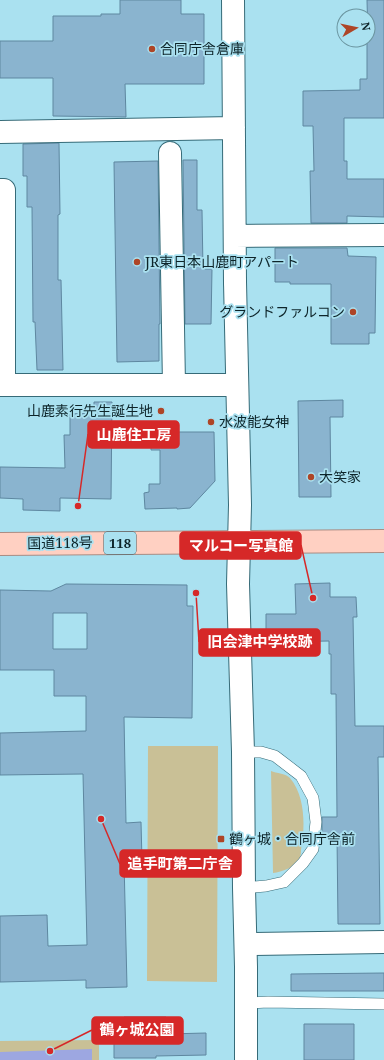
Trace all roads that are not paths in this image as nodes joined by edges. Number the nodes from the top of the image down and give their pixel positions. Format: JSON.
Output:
{"nodes":[{"id":1,"x":233,"y":0,"type":"edge"},
{"id":2,"x":234,"y":128,"type":"junction"},
{"id":3,"x":0,"y":132,"type":"edge"},
{"id":4,"x":170,"y":153,"type":"dead end"},
{"id":5,"x":0,"y":190,"type":"edge"},
{"id":6,"x":384,"y":235,"type":"edge"},
{"id":7,"x":235,"y":236,"type":"junction"},
{"id":8,"x":2,"y":385,"type":"edge"},
{"id":9,"x":174,"y":385,"type":"junction"},
{"id":10,"x":237,"y":385,"type":"junction"},
{"id":11,"x":384,"y":541,"type":"edge"},
{"id":12,"x":240,"y":542,"type":"junction"},
{"id":13,"x":0,"y":544,"type":"edge"},
{"id":14,"x":243,"y":752,"type":"junction"},
{"id":15,"x":244,"y":888,"type":"junction"},
{"id":16,"x":384,"y":942,"type":"edge"},
{"id":17,"x":246,"y":944,"type":"junction"},
{"id":18,"x":246,"y":1004,"type":"junction"},
{"id":19,"x":384,"y":1004,"type":"edge"},
{"id":20,"x":246,"y":1060,"type":"edge"}],
"edges":[{"from":1,"to":2,"type":"street"},
{"from":2,"to":3,"type":"street"},
{"from":2,"to":7,"type":"street"},
{"from":4,"to":9,"type":"street"},
{"from":5,"to":8,"type":"street"},
{"from":6,"to":7,"type":"street"},
{"from":7,"to":10,"type":"street"},
{"from":8,"to":9,"type":"street"},
{"from":9,"to":10,"type":"street"},
{"from":10,"to":12,"type":"street"},
{"from":11,"to":12,"type":"highway","number":"118"},
{"from":12,"to":13,"type":"highway","name":"国道118号","number":"118"},
{"from":12,"to":14,"type":"street"},
{"from":14,"to":15,"type":"street"},
{"from":14,"to":15,"type":"lane"},
{"from":15,"to":17,"type":"street"},
{"from":16,"to":17,"type":"street"},
{"from":17,"to":18,"type":"street"},
{"from":18,"to":19,"type":"lane"},
{"from":18,"to":20,"type":"street"}]}
